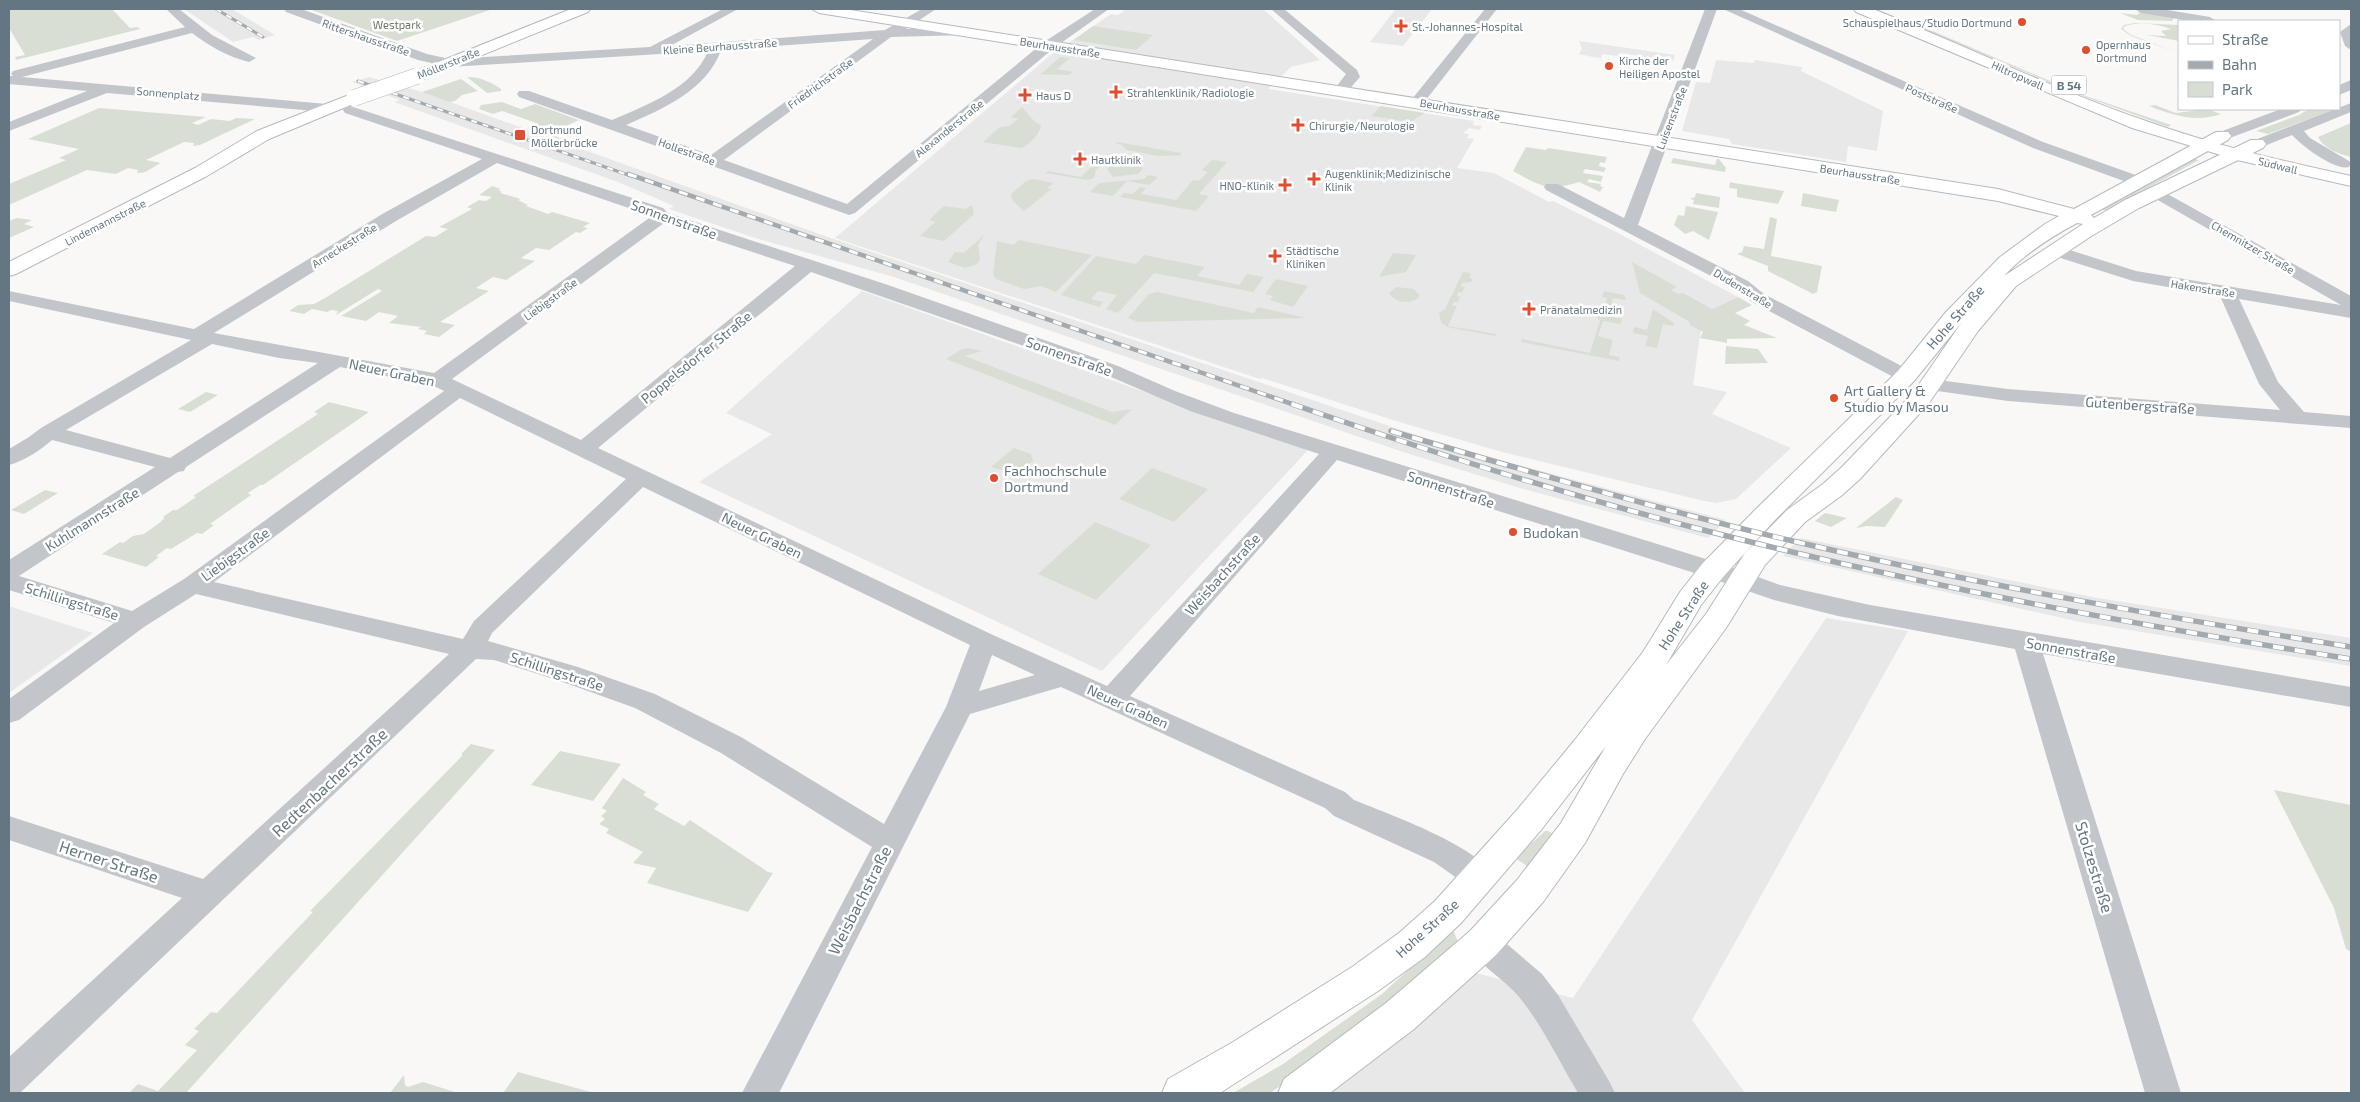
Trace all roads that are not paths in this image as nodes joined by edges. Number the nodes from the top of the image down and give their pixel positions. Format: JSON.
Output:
{"nodes":[{"id":1,"x":172,"y":9,"type":"edge"},
{"id":2,"x":290,"y":9,"type":"edge"},
{"id":3,"x":583,"y":9,"type":"edge"},
{"id":4,"x":732,"y":9,"type":"edge"},
{"id":5,"x":819,"y":9,"type":"edge"},
{"id":6,"x":930,"y":9,"type":"edge"},
{"id":7,"x":1103,"y":9,"type":"edge"},
{"id":8,"x":1277,"y":9,"type":"edge"},
{"id":9,"x":1491,"y":9,"type":"edge"},
{"id":10,"x":1711,"y":9,"type":"edge"},
{"id":11,"x":1729,"y":9,"type":"edge"},
{"id":12,"x":1861,"y":9,"type":"edge"},
{"id":13,"x":1886,"y":9,"type":"edge"},
{"id":14,"x":2141,"y":9,"type":"edge"},
{"id":15,"x":2204,"y":20,"type":"edge"},
{"id":16,"x":906,"y":22,"type":"junction"},
{"id":17,"x":542,"y":26,"type":"junction"},
{"id":18,"x":2351,"y":28,"type":"edge"},
{"id":19,"x":193,"y":29,"type":"junction"},
{"id":20,"x":967,"y":32,"type":"junction"},
{"id":21,"x":888,"y":34,"type":"junction"},
{"id":22,"x":2348,"y":44,"type":"edge"},
{"id":23,"x":1049,"y":46,"type":"junction"},
{"id":24,"x":716,"y":47,"type":"junction"},
{"id":25,"x":655,"y":51,"type":"junction"},
{"id":26,"x":249,"y":58,"type":"dead end"},
{"id":27,"x":472,"y":62,"type":"junction"},
{"id":28,"x":450,"y":63,"type":"junction"},
{"id":29,"x":9,"y":78,"type":"edge"},
{"id":30,"x":424,"y":78,"type":"junction"},
{"id":31,"x":2351,"y":84,"type":"edge"},
{"id":32,"x":109,"y":88,"type":"junction"},
{"id":33,"x":2340,"y":90,"type":"edge"},
{"id":34,"x":1340,"y":92,"type":"junction"},
{"id":35,"x":524,"y":94,"type":"dead end"},
{"id":36,"x":1417,"y":102,"type":"junction"},
{"id":37,"x":371,"y":103,"type":"joint"},
{"id":38,"x":352,"y":104,"type":"junction"},
{"id":39,"x":2351,"y":107,"type":"edge"},
{"id":40,"x":327,"y":108,"type":"junction"},
{"id":41,"x":2291,"y":110,"type":"edge"},
{"id":42,"x":614,"y":125,"type":"junction"},
{"id":43,"x":9,"y":127,"type":"edge"},
{"id":44,"x":2295,"y":130,"type":"junction"},
{"id":45,"x":2222,"y":136,"type":"junction"},
{"id":46,"x":1662,"y":141,"type":"junction"},
{"id":47,"x":2257,"y":144,"type":"junction"},
{"id":48,"x":2206,"y":145,"type":"junction"},
{"id":49,"x":2235,"y":154,"type":"junction"},
{"id":50,"x":493,"y":159,"type":"junction"},
{"id":51,"x":712,"y":161,"type":"junction"},
{"id":52,"x":2348,"y":165,"type":"edge"},
{"id":53,"x":201,"y":172,"type":"junction"},
{"id":54,"x":2138,"y":181,"type":"junction"},
{"id":55,"x":2351,"y":181,"type":"edge"},
{"id":56,"x":1552,"y":188,"type":"dead end"},
{"id":57,"x":2155,"y":192,"type":"junction"},
{"id":58,"x":849,"y":210,"type":"joint"},
{"id":59,"x":2075,"y":215,"type":"junction"},
{"id":60,"x":662,"y":217,"type":"junction"},
{"id":61,"x":2098,"y":224,"type":"junction"},
{"id":62,"x":1629,"y":226,"type":"junction"},
{"id":63,"x":2058,"y":251,"type":"junction"},
{"id":64,"x":808,"y":265,"type":"junction"},
{"id":65,"x":9,"y":270,"type":"edge"},
{"id":66,"x":2227,"y":292,"type":"junction"},
{"id":67,"x":9,"y":296,"type":"edge"},
{"id":68,"x":2351,"y":303,"type":"edge"},
{"id":69,"x":2351,"y":312,"type":"edge"},
{"id":70,"x":203,"y":336,"type":"junction"},
{"id":71,"x":337,"y":360,"type":"junction"},
{"id":72,"x":1906,"y":376,"type":"junction"},
{"id":73,"x":448,"y":385,"type":"junction"},
{"id":74,"x":1930,"y":385,"type":"junction"},
{"id":75,"x":2292,"y":411,"type":"junction"},
{"id":76,"x":2351,"y":422,"type":"edge"},
{"id":77,"x":48,"y":432,"type":"junction"},
{"id":78,"x":583,"y":449,"type":"junction"},
{"id":79,"x":1333,"y":451,"type":"junction"},
{"id":80,"x":9,"y":458,"type":"edge"},
{"id":81,"x":176,"y":466,"type":"junction"},
{"id":82,"x":642,"y":477,"type":"junction"},
{"id":83,"x":9,"y":571,"type":"edge"},
{"id":84,"x":1733,"y":575,"type":"junction"},
{"id":85,"x":9,"y":581,"type":"edge"},
{"id":86,"x":193,"y":585,"type":"junction"},
{"id":87,"x":135,"y":621,"type":"junction"},
{"id":88,"x":984,"y":642,"type":"junction"},
{"id":89,"x":2026,"y":642,"type":"junction"},
{"id":90,"x":470,"y":650,"type":"junction"},
{"id":91,"x":1061,"y":677,"type":"junction"},
{"id":92,"x":2351,"y":697,"type":"edge"},
{"id":93,"x":1112,"y":698,"type":"junction"},
{"id":94,"x":960,"y":707,"type":"junction"},
{"id":95,"x":9,"y":713,"type":"edge"},
{"id":96,"x":9,"y":828,"type":"edge"},
{"id":97,"x":888,"y":842,"type":"junction"},
{"id":98,"x":1479,"y":877,"type":"junction"},
{"id":99,"x":209,"y":894,"type":"junction"},
{"id":100,"x":1483,"y":943,"type":"junction"},
{"id":101,"x":9,"y":1080,"type":"edge"},
{"id":102,"x":760,"y":1093,"type":"edge"},
{"id":103,"x":1182,"y":1093,"type":"edge"},
{"id":104,"x":1298,"y":1093,"type":"edge"},
{"id":105,"x":1597,"y":1093,"type":"edge"},
{"id":106,"x":2163,"y":1093,"type":"edge"}],
"edges":[{"from":1,"to":19,"type":"street"},
{"from":2,"to":28,"type":"street","name":"Rittershausstraße"},
{"from":3,"to":17,"type":"main road","name":"Möllerstraße"},
{"from":4,"to":25,"type":"street"},
{"from":5,"to":16,"type":"main road","name":"Beurhausstraße"},
{"from":6,"to":16,"type":"street","name":"Friedrichstraße"},
{"from":7,"to":23,"type":"street","name":"Alexanderstraße"},
{"from":8,"to":34,"type":"street"},
{"from":9,"to":36,"type":"street"},
{"from":10,"to":46,"type":"street","name":"Luisenstraße"},
{"from":11,"to":54,"type":"street","name":"Poststraße"},
{"from":12,"to":48,"type":"main road","name":"Hiltropwall","number":"B 54"},
{"from":13,"to":45,"type":"main road","name":"Hiltropwall","number":"B 54"},
{"from":14,"to":15,"type":"street"},
{"from":16,"to":20,"type":"main road","name":"Beurhausstraße"},
{"from":16,"to":21,"type":"street","name":"Friedrichstraße"},
{"from":17,"to":27,"type":"main road","name":"Möllerstraße"},
{"from":17,"to":28,"type":"main road","name":"Möllerstraße"},
{"from":18,"to":22,"type":"street"},
{"from":19,"to":26,"type":"street"},
{"from":19,"to":29,"type":"street","name":"Sonnenplatz"},
{"from":20,"to":21,"type":"street","name":"Kleine Beurhausstraße"},
{"from":20,"to":23,"type":"main road","name":"Beurhausstraße"},
{"from":21,"to":24,"type":"street","name":"Kleine Beurhausstraße"},
{"from":21,"to":51,"type":"street","name":"Friedrichstraße"},
{"from":23,"to":34,"type":"main road","name":"Beurhausstraße"},
{"from":23,"to":58,"type":"street","name":"Alexanderstraße"},
{"from":24,"to":25,"type":"street","name":"Kleine Beurhausstraße"},
{"from":24,"to":42,"type":"street"},
{"from":25,"to":27,"type":"street","name":"Kleine Beurhausstraße"},
{"from":27,"to":28,"type":"street","name":"Rittershausstraße"},
{"from":27,"to":30,"type":"main road","name":"Möllerstraße"},
{"from":28,"to":30,"type":"main road","name":"Möllerstraße"},
{"from":29,"to":32,"type":"street","name":"Sonnenplatz"},
{"from":30,"to":37,"type":"main road","name":"Möllerstraße"},
{"from":30,"to":38,"type":"main road","name":"Möllerstraße","bridge":true},
{"from":31,"to":33,"type":"street"},
{"from":32,"to":40,"type":"street","name":"Sonnenplatz"},
{"from":32,"to":43,"type":"street"},
{"from":34,"to":36,"type":"main road","name":"Beurhausstraße"},
{"from":35,"to":42,"type":"street","name":"Hollestraße"},
{"from":36,"to":46,"type":"main road","name":"Beurhausstraße"},
{"from":37,"to":38,"type":"main road","name":"Lindemannstraße"},
{"from":38,"to":40,"type":"main road","name":"Lindemannstraße"},
{"from":38,"to":50,"type":"street","name":"Sonnenstraße"},
{"from":38,"to":53,"type":"main road","name":"Lindemannstraße"},
{"from":39,"to":44,"type":"street"},
{"from":40,"to":53,"type":"main road","name":"Lindemannstraße"},
{"from":41,"to":45,"type":"street"},
{"from":42,"to":51,"type":"street","name":"Hollestraße"},
{"from":44,"to":47,"type":"street"},
{"from":44,"to":52,"type":"street","name":"Südwall"},
{"from":45,"to":47,"type":"main road","name":"Südwall","number":"B 54"},
{"from":45,"to":48,"type":"main road","name":"Hohe Straße"},
{"from":46,"to":59,"type":"main road","name":"Beurhausstraße"},
{"from":46,"to":62,"type":"street","name":"Luisenstraße"},
{"from":47,"to":49,"type":"main road","name":"Hohe Straße"},
{"from":47,"to":52,"type":"main road","name":"Südwall","number":"B 54"},
{"from":48,"to":49,"type":"main road","name":"Südwall","number":"B 54"},
{"from":48,"to":54,"type":"main road","name":"Hohe Straße"},
{"from":49,"to":55,"type":"main road","name":"Südwall","number":"B 54"},
{"from":49,"to":57,"type":"main road","name":"Hohe Straße"},
{"from":50,"to":60,"type":"street","name":"Sonnenstraße"},
{"from":50,"to":70,"type":"street","name":"Arneckestraße"},
{"from":51,"to":58,"type":"street","name":"Hollestraße"},
{"from":53,"to":65,"type":"main road","name":"Lindemannstraße"},
{"from":54,"to":59,"type":"main road","name":"Hohe Straße"},
{"from":56,"to":62,"type":"street","name":"Dudenstraße"},
{"from":57,"to":61,"type":"main road","name":"Hohe Straße"},
{"from":57,"to":68,"type":"street","name":"Chemnitzer Straße"},
{"from":59,"to":61,"type":"main road","name":"Beurhausstraße"},
{"from":59,"to":72,"type":"main road","name":"Hohe Straße"},
{"from":60,"to":64,"type":"street","name":"Sonnenstraße"},
{"from":60,"to":73,"type":"street","name":"Liebigstraße"},
{"from":61,"to":63,"type":"main road","name":"Hohe Straße"},
{"from":62,"to":72,"type":"street","name":"Dudenstraße"},
{"from":63,"to":66,"type":"street","name":"Hakenstraße"},
{"from":63,"to":74,"type":"main road","name":"Hohe Straße"},
{"from":64,"to":78,"type":"street","name":"Poppelsdorfer Straße"},
{"from":64,"to":79,"type":"street","name":"Sonnenstraße"},
{"from":66,"to":69,"type":"street","name":"Hakenstraße"},
{"from":66,"to":75,"type":"street"},
{"from":67,"to":70,"type":"street","name":"Neuer Graben"},
{"from":70,"to":71,"type":"street","name":"Neuer Graben"},
{"from":70,"to":77,"type":"street","name":"Arneckestraße"},
{"from":71,"to":73,"type":"street","name":"Neuer Graben"},
{"from":71,"to":81,"type":"street","name":"Kuhlmannstraße"},
{"from":72,"to":74,"type":"main road"},
{"from":72,"to":84,"type":"main road","name":"Hohe Straße"},
{"from":73,"to":78,"type":"street","name":"Neuer Graben"},
{"from":73,"to":86,"type":"street","name":"Liebigstraße"},
{"from":74,"to":75,"type":"street","name":"Gutenbergstraße"},
{"from":74,"to":84,"type":"main road","name":"Hohe Straße"},
{"from":75,"to":76,"type":"street","name":"Gutenbergstraße"},
{"from":77,"to":80,"type":"street","name":"Arneckestraße"},
{"from":77,"to":81,"type":"street"},
{"from":78,"to":82,"type":"street","name":"Neuer Graben"},
{"from":79,"to":84,"type":"street","name":"Sonnenstraße"},
{"from":79,"to":93,"type":"street","name":"Weisbachstraße"},
{"from":81,"to":83,"type":"street","name":"Kuhlmannstraße"},
{"from":82,"to":88,"type":"street","name":"Neuer Graben"},
{"from":82,"to":90,"type":"street","name":"Redtenbacherstraße"},
{"from":84,"to":89,"type":"street","name":"Sonnenstraße"},
{"from":84,"to":98,"type":"main road","name":"Hohe Straße"},
{"from":84,"to":100,"type":"main road","name":"Hohe Straße"},
{"from":85,"to":87,"type":"street","name":"Schillingstraße"},
{"from":86,"to":87,"type":"street","name":"Liebigstraße"},
{"from":86,"to":90,"type":"street","name":"Schillingstraße"},
{"from":87,"to":95,"type":"street","name":"Liebigstraße"},
{"from":88,"to":91,"type":"street","name":"Neuer Graben"},
{"from":88,"to":94,"type":"street","name":"Weisbachstraße"},
{"from":89,"to":92,"type":"street","name":"Sonnenstraße"},
{"from":89,"to":106,"type":"street","name":"Stolzestraße"},
{"from":90,"to":97,"type":"street","name":"Schillingstraße"},
{"from":90,"to":99,"type":"street","name":"Redtenbacherstraße"},
{"from":91,"to":93,"type":"street","name":"Neuer Graben"},
{"from":91,"to":94,"type":"street"},
{"from":93,"to":98,"type":"street","name":"Neuer Graben"},
{"from":94,"to":97,"type":"street","name":"Weisbachstraße"},
{"from":96,"to":99,"type":"street","name":"Herner Straße"},
{"from":97,"to":102,"type":"street","name":"Weisbachstraße"},
{"from":98,"to":103,"type":"main road","name":"Hohe Straße"},
{"from":99,"to":101,"type":"street","name":"Redtenbacherstraße"},
{"from":100,"to":104,"type":"main road","name":"Hohe Straße"},
{"from":100,"to":105,"type":"street"}]}
